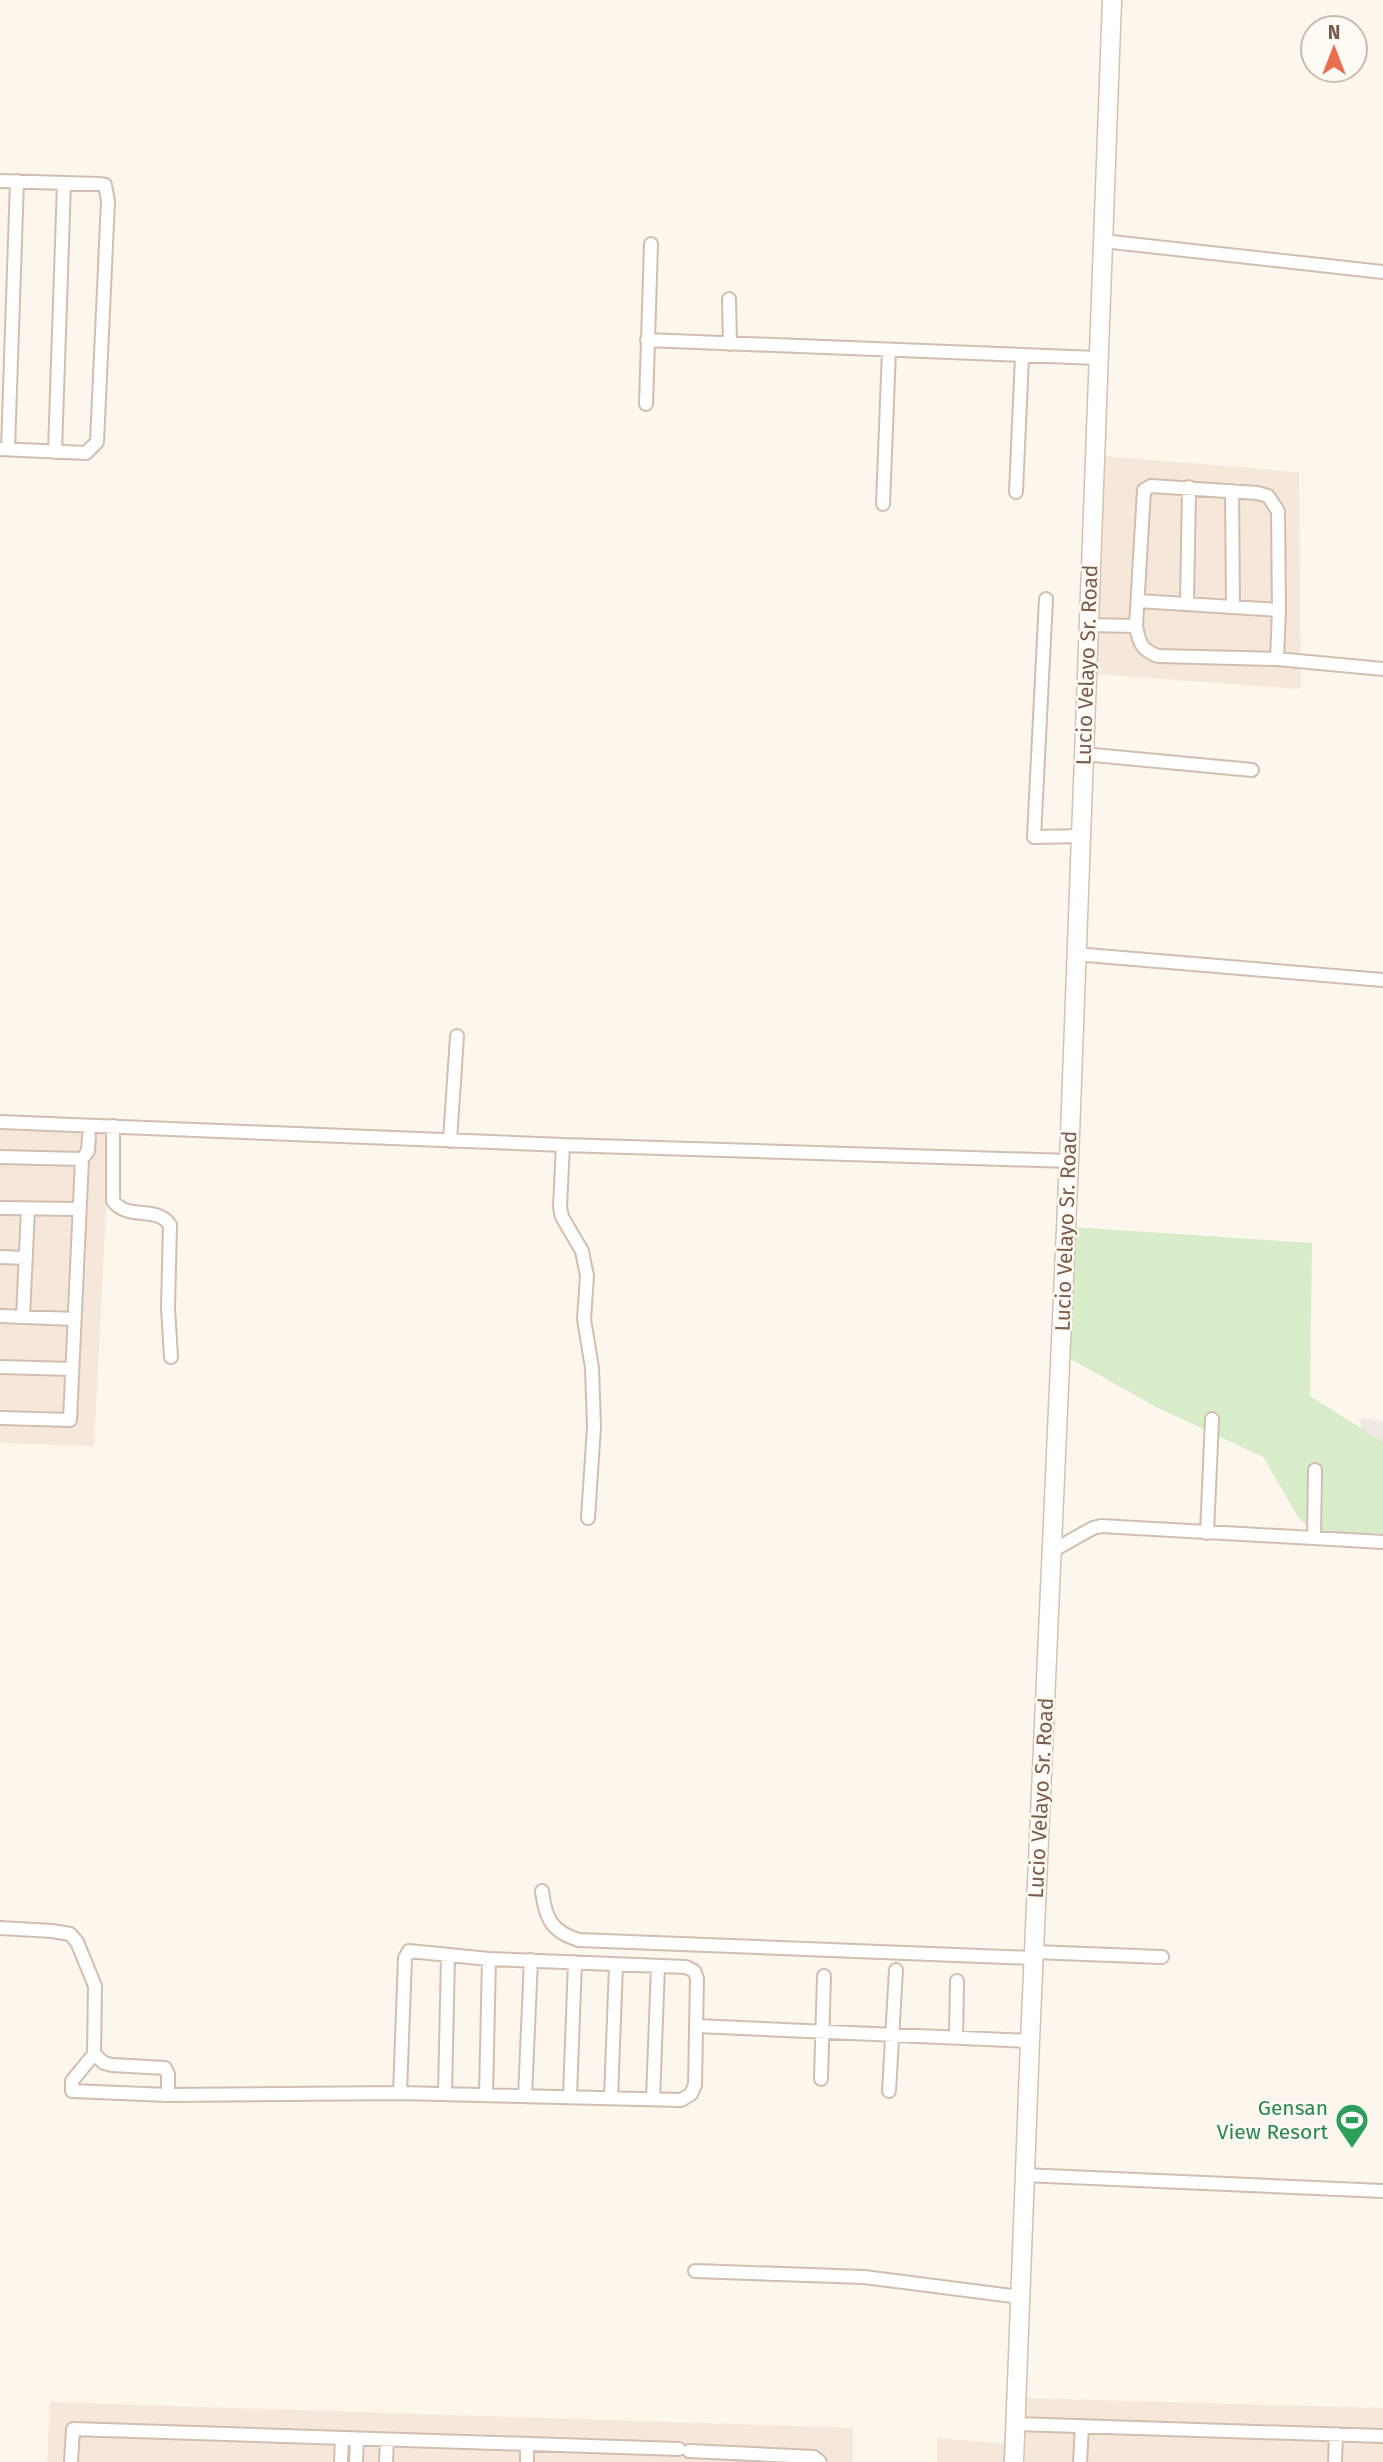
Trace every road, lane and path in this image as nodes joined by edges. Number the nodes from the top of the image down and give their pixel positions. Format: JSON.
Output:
{"nodes":[{"id":1,"x":1112,"y":0,"type":"edge"},
{"id":2,"x":0,"y":181,"type":"edge"},
{"id":3,"x":17,"y":181,"type":"junction"},
{"id":4,"x":64,"y":183,"type":"junction"},
{"id":5,"x":1104,"y":242,"type":"junction"},
{"id":6,"x":651,"y":244,"type":"dead end"},
{"id":7,"x":1383,"y":272,"type":"edge"},
{"id":8,"x":7,"y":289,"type":"edge"},
{"id":9,"x":729,"y":299,"type":"dead end"},
{"id":10,"x":647,"y":340,"type":"junction"},
{"id":11,"x":730,"y":344,"type":"junction"},
{"id":12,"x":889,"y":350,"type":"junction"},
{"id":13,"x":6,"y":354,"type":"edge"},
{"id":14,"x":1022,"y":356,"type":"junction"},
{"id":15,"x":1098,"y":358,"type":"junction"},
{"id":16,"x":5,"y":398,"type":"edge"},
{"id":17,"x":646,"y":404,"type":"dead end"},
{"id":18,"x":4,"y":449,"type":"edge"},
{"id":19,"x":55,"y":452,"type":"junction"},
{"id":20,"x":1189,"y":487,"type":"junction"},
{"id":21,"x":1232,"y":491,"type":"junction"},
{"id":22,"x":1016,"y":492,"type":"dead end"},
{"id":23,"x":883,"y":505,"type":"dead end"},
{"id":24,"x":1046,"y":598,"type":"dead end"},
{"id":25,"x":1138,"y":601,"type":"junction"},
{"id":26,"x":1187,"y":603,"type":"junction"},
{"id":27,"x":1233,"y":607,"type":"junction"},
{"id":28,"x":1279,"y":610,"type":"junction"},
{"id":29,"x":1089,"y":625,"type":"junction"},
{"id":30,"x":1136,"y":626,"type":"junction"},
{"id":31,"x":1277,"y":659,"type":"junction"},
{"id":32,"x":1383,"y":668,"type":"edge"},
{"id":33,"x":1083,"y":754,"type":"junction"},
{"id":34,"x":1252,"y":770,"type":"dead end"},
{"id":35,"x":1080,"y":836,"type":"junction"},
{"id":36,"x":1075,"y":954,"type":"junction"},
{"id":37,"x":1383,"y":980,"type":"edge"},
{"id":38,"x":457,"y":1036,"type":"dead end"},
{"id":39,"x":0,"y":1122,"type":"edge"},
{"id":40,"x":113,"y":1126,"type":"junction"},
{"id":41,"x":89,"y":1136,"type":"dead end"},
{"id":42,"x":450,"y":1140,"type":"junction"},
{"id":43,"x":563,"y":1145,"type":"junction"},
{"id":44,"x":0,"y":1157,"type":"edge"},
{"id":45,"x":82,"y":1159,"type":"junction"},
{"id":46,"x":1069,"y":1161,"type":"junction"},
{"id":47,"x":0,"y":1208,"type":"edge"},
{"id":48,"x":28,"y":1209,"type":"junction"},
{"id":49,"x":79,"y":1209,"type":"junction"},
{"id":50,"x":0,"y":1257,"type":"edge"},
{"id":51,"x":26,"y":1258,"type":"junction"},
{"id":52,"x":0,"y":1316,"type":"edge"},
{"id":53,"x":23,"y":1317,"type":"junction"},
{"id":54,"x":74,"y":1319,"type":"junction"},
{"id":55,"x":171,"y":1357,"type":"dead end"},
{"id":56,"x":0,"y":1367,"type":"edge"},
{"id":57,"x":72,"y":1369,"type":"junction"},
{"id":58,"x":0,"y":1418,"type":"edge"},
{"id":59,"x":1212,"y":1419,"type":"dead end"},
{"id":60,"x":1315,"y":1470,"type":"dead end"},
{"id":61,"x":588,"y":1518,"type":"dead end"},
{"id":62,"x":1207,"y":1533,"type":"junction"},
{"id":63,"x":1314,"y":1538,"type":"junction"},
{"id":64,"x":1383,"y":1542,"type":"edge"},
{"id":65,"x":1052,"y":1551,"type":"junction"},
{"id":66,"x":542,"y":1891,"type":"dead end"},
{"id":67,"x":0,"y":1928,"type":"edge"},
{"id":68,"x":448,"y":1955,"type":"junction"},
{"id":69,"x":1030,"y":1956,"type":"junction"},
{"id":70,"x":1162,"y":1957,"type":"dead end"},
{"id":71,"x":489,"y":1959,"type":"junction"},
{"id":72,"x":531,"y":1960,"type":"junction"},
{"id":73,"x":575,"y":1962,"type":"junction"},
{"id":74,"x":617,"y":1965,"type":"junction"},
{"id":75,"x":659,"y":1966,"type":"junction"},
{"id":76,"x":896,"y":1970,"type":"dead end"},
{"id":77,"x":824,"y":1976,"type":"dead end"},
{"id":78,"x":957,"y":1981,"type":"dead end"},
{"id":79,"x":697,"y":2026,"type":"junction"},
{"id":80,"x":822,"y":2032,"type":"junction"},
{"id":81,"x":892,"y":2036,"type":"junction"},
{"id":82,"x":956,"y":2038,"type":"junction"},
{"id":83,"x":1026,"y":2041,"type":"junction"},
{"id":84,"x":94,"y":2054,"type":"junction"},
{"id":85,"x":821,"y":2079,"type":"dead end"},
{"id":86,"x":890,"y":2091,"type":"dead end"},
{"id":87,"x":400,"y":2092,"type":"junction"},
{"id":88,"x":445,"y":2094,"type":"junction"},
{"id":89,"x":168,"y":2095,"type":"junction"},
{"id":90,"x":486,"y":2095,"type":"junction"},
{"id":91,"x":525,"y":2096,"type":"junction"},
{"id":92,"x":570,"y":2096,"type":"junction"},
{"id":93,"x":611,"y":2098,"type":"junction"},
{"id":94,"x":653,"y":2099,"type":"junction"},
{"id":95,"x":1024,"y":2175,"type":"junction"},
{"id":96,"x":1383,"y":2191,"type":"edge"},
{"id":97,"x":695,"y":2270,"type":"dead end"},
{"id":98,"x":1020,"y":2297,"type":"junction"},
{"id":99,"x":1015,"y":2424,"type":"junction"},
{"id":100,"x":1082,"y":2426,"type":"junction"},
{"id":101,"x":1336,"y":2434,"type":"junction"},
{"id":102,"x":1383,"y":2436,"type":"edge"},
{"id":103,"x":342,"y":2438,"type":"junction"},
{"id":104,"x":356,"y":2439,"type":"junction"},
{"id":105,"x":387,"y":2440,"type":"junction"},
{"id":106,"x":527,"y":2444,"type":"junction"},
{"id":107,"x":664,"y":2456,"type":"edge"},
{"id":108,"x":707,"y":2457,"type":"edge"},
{"id":109,"x":71,"y":2462,"type":"edge"},
{"id":110,"x":341,"y":2462,"type":"edge"},
{"id":111,"x":356,"y":2462,"type":"edge"},
{"id":112,"x":386,"y":2462,"type":"edge"},
{"id":113,"x":527,"y":2462,"type":"edge"},
{"id":114,"x":820,"y":2462,"type":"edge"},
{"id":115,"x":1014,"y":2462,"type":"edge"},
{"id":116,"x":1080,"y":2462,"type":"edge"},
{"id":117,"x":1335,"y":2462,"type":"edge"}],
"edges":[{"from":1,"to":5,"type":"main road","name":"Lucio Velayo Sr. Road"},
{"from":2,"to":3,"type":"street"},
{"from":3,"to":4,"type":"street"},
{"from":3,"to":8,"type":"street"},
{"from":4,"to":19,"type":"street"},
{"from":4,"to":19,"type":"street"},
{"from":5,"to":7,"type":"street"},
{"from":5,"to":15,"type":"main road","name":"Lucio Velayo Sr. Road"},
{"from":6,"to":10,"type":"street"},
{"from":8,"to":13,"type":"street"},
{"from":9,"to":11,"type":"street"},
{"from":10,"to":11,"type":"street"},
{"from":10,"to":17,"type":"street"},
{"from":11,"to":12,"type":"street"},
{"from":12,"to":14,"type":"street"},
{"from":12,"to":23,"type":"street"},
{"from":13,"to":16,"type":"street"},
{"from":14,"to":15,"type":"street"},
{"from":14,"to":22,"type":"street"},
{"from":15,"to":29,"type":"main road","name":"Lucio Velayo Sr. Road"},
{"from":16,"to":18,"type":"street"},
{"from":18,"to":19,"type":"street"},
{"from":20,"to":21,"type":"street"},
{"from":20,"to":25,"type":"street"},
{"from":20,"to":26,"type":"street"},
{"from":21,"to":27,"type":"street"},
{"from":21,"to":28,"type":"street"},
{"from":24,"to":35,"type":"street"},
{"from":25,"to":26,"type":"street"},
{"from":25,"to":30,"type":"street"},
{"from":26,"to":27,"type":"street"},
{"from":27,"to":28,"type":"street"},
{"from":28,"to":31,"type":"street"},
{"from":29,"to":30,"type":"street"},
{"from":29,"to":33,"type":"main road","name":"Lucio Velayo Sr. Road"},
{"from":30,"to":31,"type":"street"},
{"from":31,"to":32,"type":"street"},
{"from":33,"to":34,"type":"street"},
{"from":33,"to":35,"type":"main road","name":"Lucio Velayo Sr. Road"},
{"from":35,"to":36,"type":"main road","name":"Lucio Velayo Sr. Road"},
{"from":36,"to":37,"type":"street"},
{"from":36,"to":46,"type":"main road","name":"Lucio Velayo Sr. Road"},
{"from":38,"to":42,"type":"street"},
{"from":39,"to":40,"type":"street"},
{"from":40,"to":42,"type":"street"},
{"from":40,"to":55,"type":"street"},
{"from":41,"to":45,"type":"street"},
{"from":42,"to":43,"type":"street"},
{"from":43,"to":46,"type":"street"},
{"from":43,"to":61,"type":"street"},
{"from":44,"to":45,"type":"street"},
{"from":45,"to":49,"type":"street"},
{"from":46,"to":65,"type":"main road","name":"Lucio Velayo Sr. Road"},
{"from":47,"to":48,"type":"street"},
{"from":48,"to":49,"type":"street"},
{"from":48,"to":51,"type":"street"},
{"from":49,"to":54,"type":"street"},
{"from":50,"to":51,"type":"street"},
{"from":51,"to":53,"type":"street"},
{"from":52,"to":53,"type":"street"},
{"from":53,"to":54,"type":"street"},
{"from":54,"to":57,"type":"street"},
{"from":56,"to":57,"type":"street"},
{"from":57,"to":58,"type":"street"},
{"from":59,"to":62,"type":"street"},
{"from":60,"to":63,"type":"street"},
{"from":62,"to":63,"type":"street"},
{"from":62,"to":65,"type":"street"},
{"from":63,"to":64,"type":"street"},
{"from":65,"to":69,"type":"main road","name":"Lucio Velayo Sr. Road"},
{"from":66,"to":69,"type":"street"},
{"from":67,"to":84,"type":"street"},
{"from":68,"to":71,"type":"street"},
{"from":68,"to":87,"type":"street"},
{"from":68,"to":88,"type":"street"},
{"from":69,"to":70,"type":"street"},
{"from":69,"to":83,"type":"main road","name":"Lucio Velayo Sr. Road"},
{"from":71,"to":72,"type":"street"},
{"from":71,"to":90,"type":"street"},
{"from":72,"to":73,"type":"street"},
{"from":72,"to":91,"type":"street"},
{"from":73,"to":74,"type":"street"},
{"from":73,"to":92,"type":"street"},
{"from":74,"to":75,"type":"street"},
{"from":74,"to":93,"type":"street"},
{"from":75,"to":79,"type":"street"},
{"from":75,"to":94,"type":"street"},
{"from":76,"to":81,"type":"street"},
{"from":77,"to":80,"type":"street"},
{"from":78,"to":82,"type":"street"},
{"from":79,"to":80,"type":"street"},
{"from":79,"to":94,"type":"street"},
{"from":80,"to":81,"type":"street"},
{"from":80,"to":85,"type":"street"},
{"from":81,"to":82,"type":"street"},
{"from":81,"to":86,"type":"street"},
{"from":82,"to":83,"type":"street"},
{"from":83,"to":95,"type":"main road","name":"Lucio Velayo Sr. Road"},
{"from":84,"to":89,"type":"street"},
{"from":84,"to":89,"type":"street"},
{"from":87,"to":88,"type":"street"},
{"from":87,"to":89,"type":"street"},
{"from":88,"to":90,"type":"street"},
{"from":90,"to":91,"type":"street"},
{"from":91,"to":92,"type":"street"},
{"from":92,"to":93,"type":"street"},
{"from":93,"to":94,"type":"street"},
{"from":95,"to":96,"type":"street"},
{"from":95,"to":98,"type":"main road","name":"Lucio Velayo Sr. Road"},
{"from":97,"to":98,"type":"street"},
{"from":98,"to":99,"type":"main road","name":"Lucio Velayo Sr. Road"},
{"from":99,"to":100,"type":"street"},
{"from":99,"to":115,"type":"main road","name":"Lucio Velayo Sr. Road"},
{"from":100,"to":101,"type":"street"},
{"from":100,"to":116,"type":"street"},
{"from":101,"to":102,"type":"street"},
{"from":101,"to":117,"type":"street"},
{"from":103,"to":104,"type":"street"},
{"from":103,"to":109,"type":"street"},
{"from":103,"to":110,"type":"street"},
{"from":104,"to":105,"type":"street"},
{"from":104,"to":111,"type":"street"},
{"from":105,"to":106,"type":"street"},
{"from":105,"to":112,"type":"street"},
{"from":106,"to":107,"type":"street"},
{"from":106,"to":113,"type":"street"},
{"from":107,"to":108,"type":"street"},
{"from":108,"to":114,"type":"street"}]}
